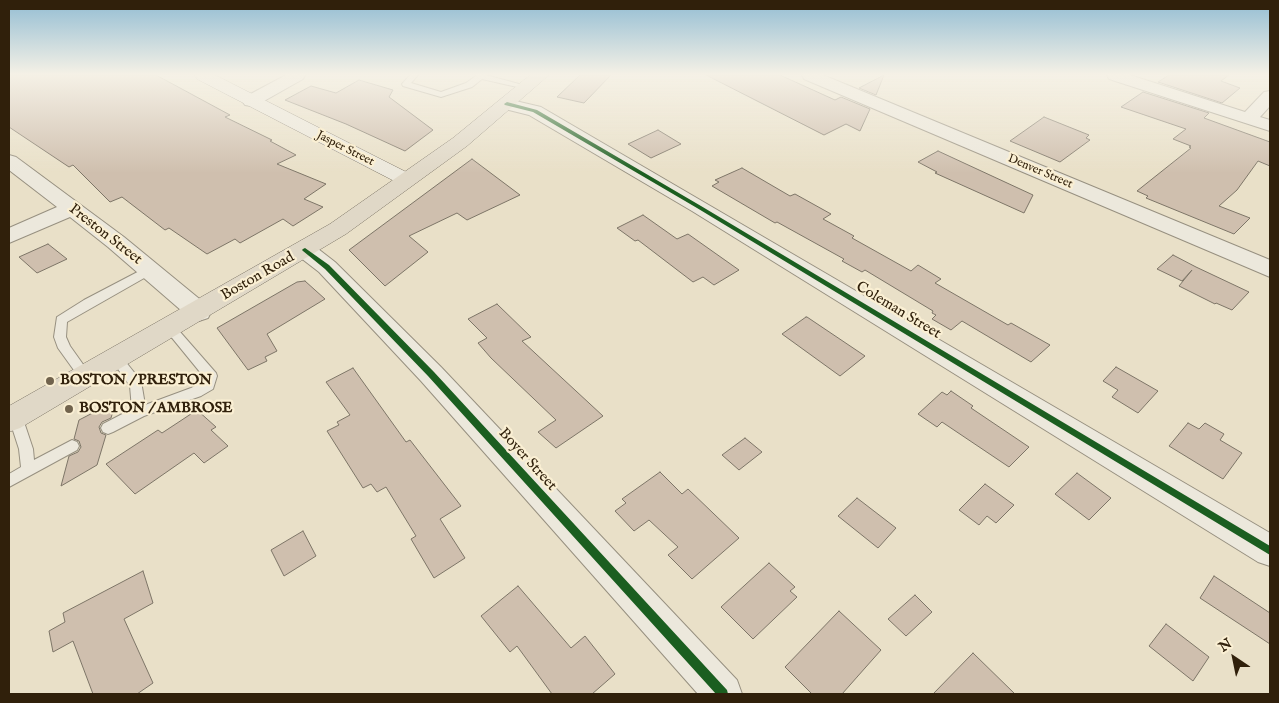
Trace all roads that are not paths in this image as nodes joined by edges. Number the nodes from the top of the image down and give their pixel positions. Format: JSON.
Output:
{"nodes":[{"id":1,"x":265,"y":108,"type":"edge"},
{"id":2,"x":503,"y":108,"type":"edge"},
{"id":3,"x":523,"y":108,"type":"edge"},
{"id":4,"x":890,"y":108,"type":"edge"},
{"id":5,"x":1215,"y":108,"type":"edge"},
{"id":6,"x":1259,"y":108,"type":"edge"},
{"id":7,"x":1248,"y":119,"type":"junction"},
{"id":8,"x":1270,"y":126,"type":"edge"},
{"id":9,"x":9,"y":161,"type":"edge"},
{"id":10,"x":408,"y":180,"type":"junction"},
{"id":11,"x":71,"y":209,"type":"junction"},
{"id":12,"x":9,"y":236,"type":"edge"},
{"id":13,"x":305,"y":250,"type":"junction"},
{"id":14,"x":1270,"y":268,"type":"edge"},
{"id":15,"x":149,"y":270,"type":"junction"},
{"id":16,"x":199,"y":312,"type":"junction"},
{"id":17,"x":170,"y":328,"type":"junction"},
{"id":18,"x":117,"y":359,"type":"junction"},
{"id":19,"x":86,"y":377,"type":"junction"},
{"id":20,"x":139,"y":412,"type":"junction"},
{"id":21,"x":12,"y":418,"type":"edge"},
{"id":22,"x":108,"y":428,"type":"dead end"},
{"id":23,"x":72,"y":446,"type":"dead end"},
{"id":24,"x":28,"y":470,"type":"junction"},
{"id":25,"x":9,"y":481,"type":"edge"},
{"id":26,"x":1270,"y":551,"type":"edge"},
{"id":27,"x":723,"y":694,"type":"edge"}],
"edges":[{"from":1,"to":10,"type":"main road","name":"Jasper Street"},
{"from":2,"to":10,"type":"main road","name":"Boston Road"},
{"from":3,"to":26,"type":"street","name":"Coleman Street"},
{"from":4,"to":14,"type":"street","name":"Denver Street"},
{"from":5,"to":7,"type":"street"},
{"from":6,"to":7,"type":"street"},
{"from":7,"to":8,"type":"street"},
{"from":9,"to":11,"type":"street","name":"Preston Street"},
{"from":10,"to":13,"type":"main road","name":"Boston Road"},
{"from":11,"to":12,"type":"street"},
{"from":11,"to":15,"type":"street","name":"Preston Street"},
{"from":13,"to":16,"type":"main road","name":"Boston Road"},
{"from":13,"to":27,"type":"street","name":"Boyer Street"},
{"from":15,"to":16,"type":"street","name":"Preston Street"},
{"from":15,"to":19,"type":"lane"},
{"from":16,"to":17,"type":"main road","name":"Boston Road"},
{"from":17,"to":18,"type":"main road","name":"Boston Road"},
{"from":17,"to":20,"type":"lane"},
{"from":18,"to":19,"type":"main road","name":"Boston Road"},
{"from":18,"to":20,"type":"lane"},
{"from":19,"to":21,"type":"main road","name":"Boston Road"},
{"from":20,"to":22,"type":"lane"},
{"from":21,"to":24,"type":"lane"},
{"from":23,"to":24,"type":"lane"},
{"from":24,"to":25,"type":"lane"}]}
